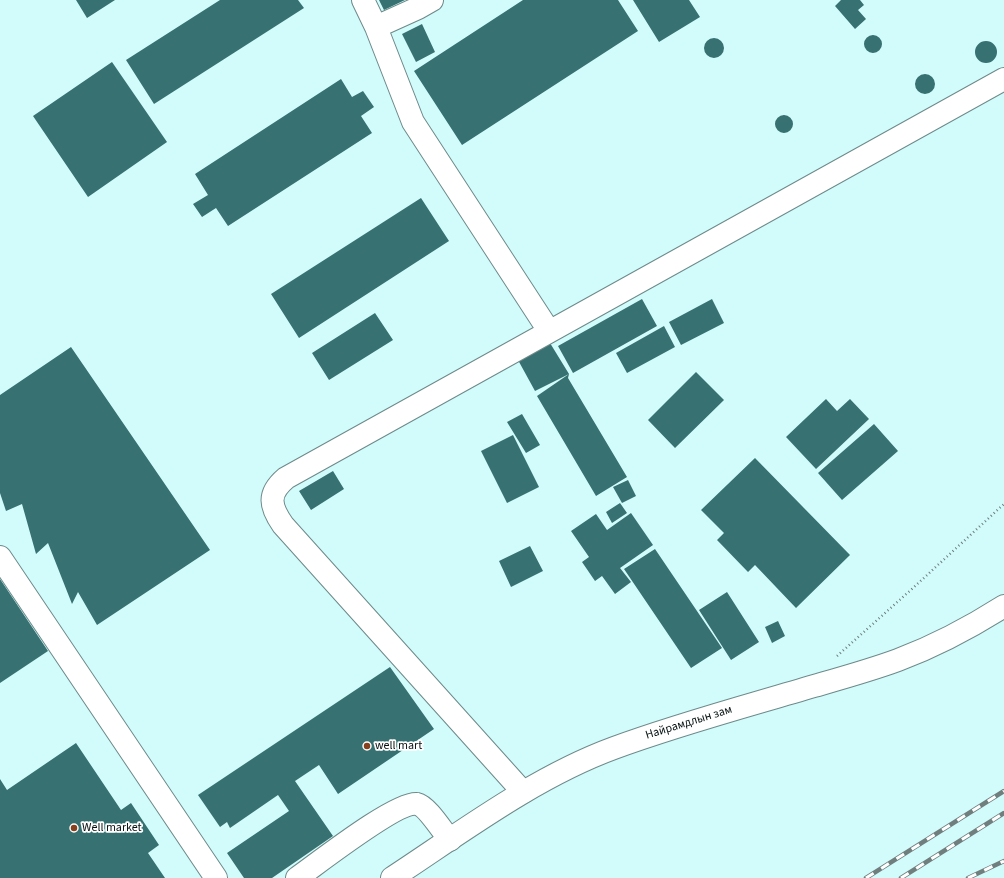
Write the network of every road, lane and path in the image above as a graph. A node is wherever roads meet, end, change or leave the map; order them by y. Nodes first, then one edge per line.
1 (363, 0) edge
2 (432, 0) edge
3 (376, 27) junction
4 (1004, 78) edge
5 (549, 331) junction
6 (1004, 504) edge
7 (0, 557) edge
8 (1004, 606) edge
9 (833, 660) dead end
10 (523, 792) junction
11 (450, 840) junction
12 (216, 878) edge
13 (297, 878) edge
14 (392, 878) edge

1 - 3 street
2 - 3 street
3 - 5 street
4 - 5 street
5 - 10 street
6 - 9 path
7 - 12 street
8 - 10 street, Найрамдлын зам
10 - 11 street, Найрамдлын зам
11 - 13 street
11 - 14 street, Найрамдлын зам

